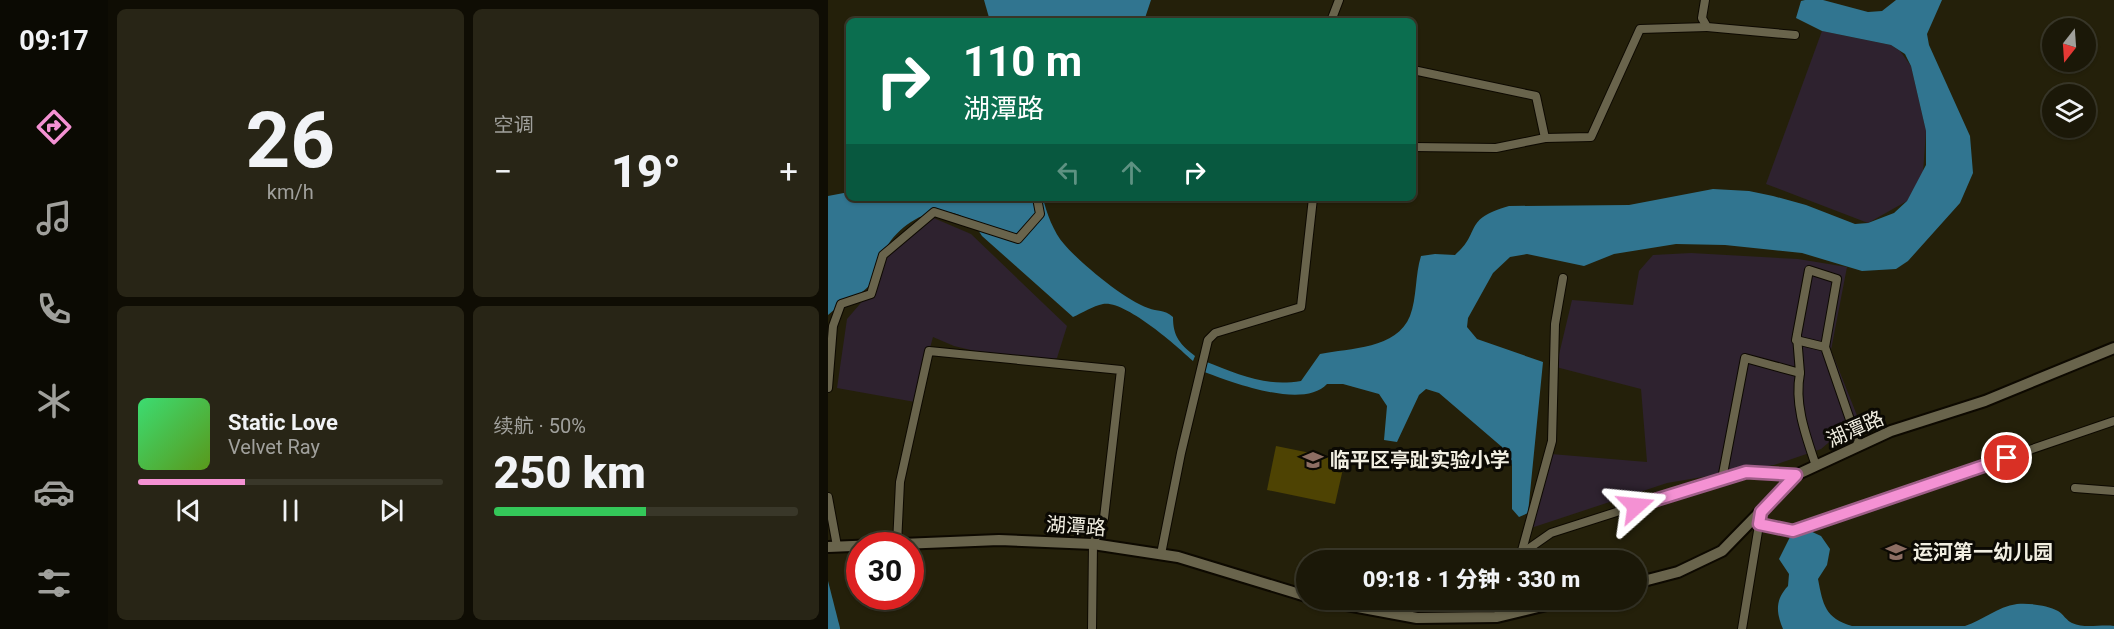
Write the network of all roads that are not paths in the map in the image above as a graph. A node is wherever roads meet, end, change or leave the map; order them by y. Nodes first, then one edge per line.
1 (1339, 0) edge
2 (1705, 0) edge
3 (1332, 18) edge
4 (1707, 27) junction
5 (1795, 35) dead end
6 (1416, 71) edge
7 (1545, 138) junction
8 (1416, 147) edge
9 (1038, 201) edge
10 (1312, 201) edge
11 (1563, 278) dead end
12 (1797, 337) junction
13 (1825, 347) junction
14 (2114, 348) edge
15 (1800, 373) junction
16 (828, 388) edge
17 (2114, 421) edge
18 (1859, 446) junction
19 (1816, 466) junction
20 (1796, 475) junction
21 (1722, 479) junction
22 (2075, 488) dead end
23 (2114, 491) edge
24 (828, 497) edge
25 (1761, 512) junction
26 (1759, 524) junction
27 (898, 532) edge
28 (924, 543) edge
29 (1093, 544) junction
30 (832, 546) edge
31 (1522, 550) edge
32 (1530, 550) edge
33 (1161, 554) junction
34 (1647, 580) edge
35 (1296, 593) edge
36 (1374, 610) edge
37 (1500, 610) edge
38 (1526, 610) edge
39 (1497, 617) junction
40 (1092, 629) edge
41 (1742, 629) edge

1 - 3 street
2 - 4 street
4 - 5 street
4 - 7 street
6 - 7 street
7 - 8 street
9 - 16 street
10 - 33 street
11 - 31 street
12 - 13 street
12 - 13 street
12 - 15 street
13 - 18 street
14 - 18 street, 湖潭路
15 - 19 street
15 - 21 street
17 - 26 street
18 - 19 street, 湖潭路
19 - 20 street, 湖潭路
20 - 21 street
20 - 25 street, 湖潭路
21 - 32 street
22 - 23 street
24 - 30 street
25 - 26 street
25 - 34 street, 湖潭路
26 - 41 street
27 - 29 street
28 - 29 street, 湖潭路
29 - 33 street, 湖潭路
29 - 40 street
33 - 35 street, 湖潭路
36 - 39 street
37 - 39 street
38 - 39 street

